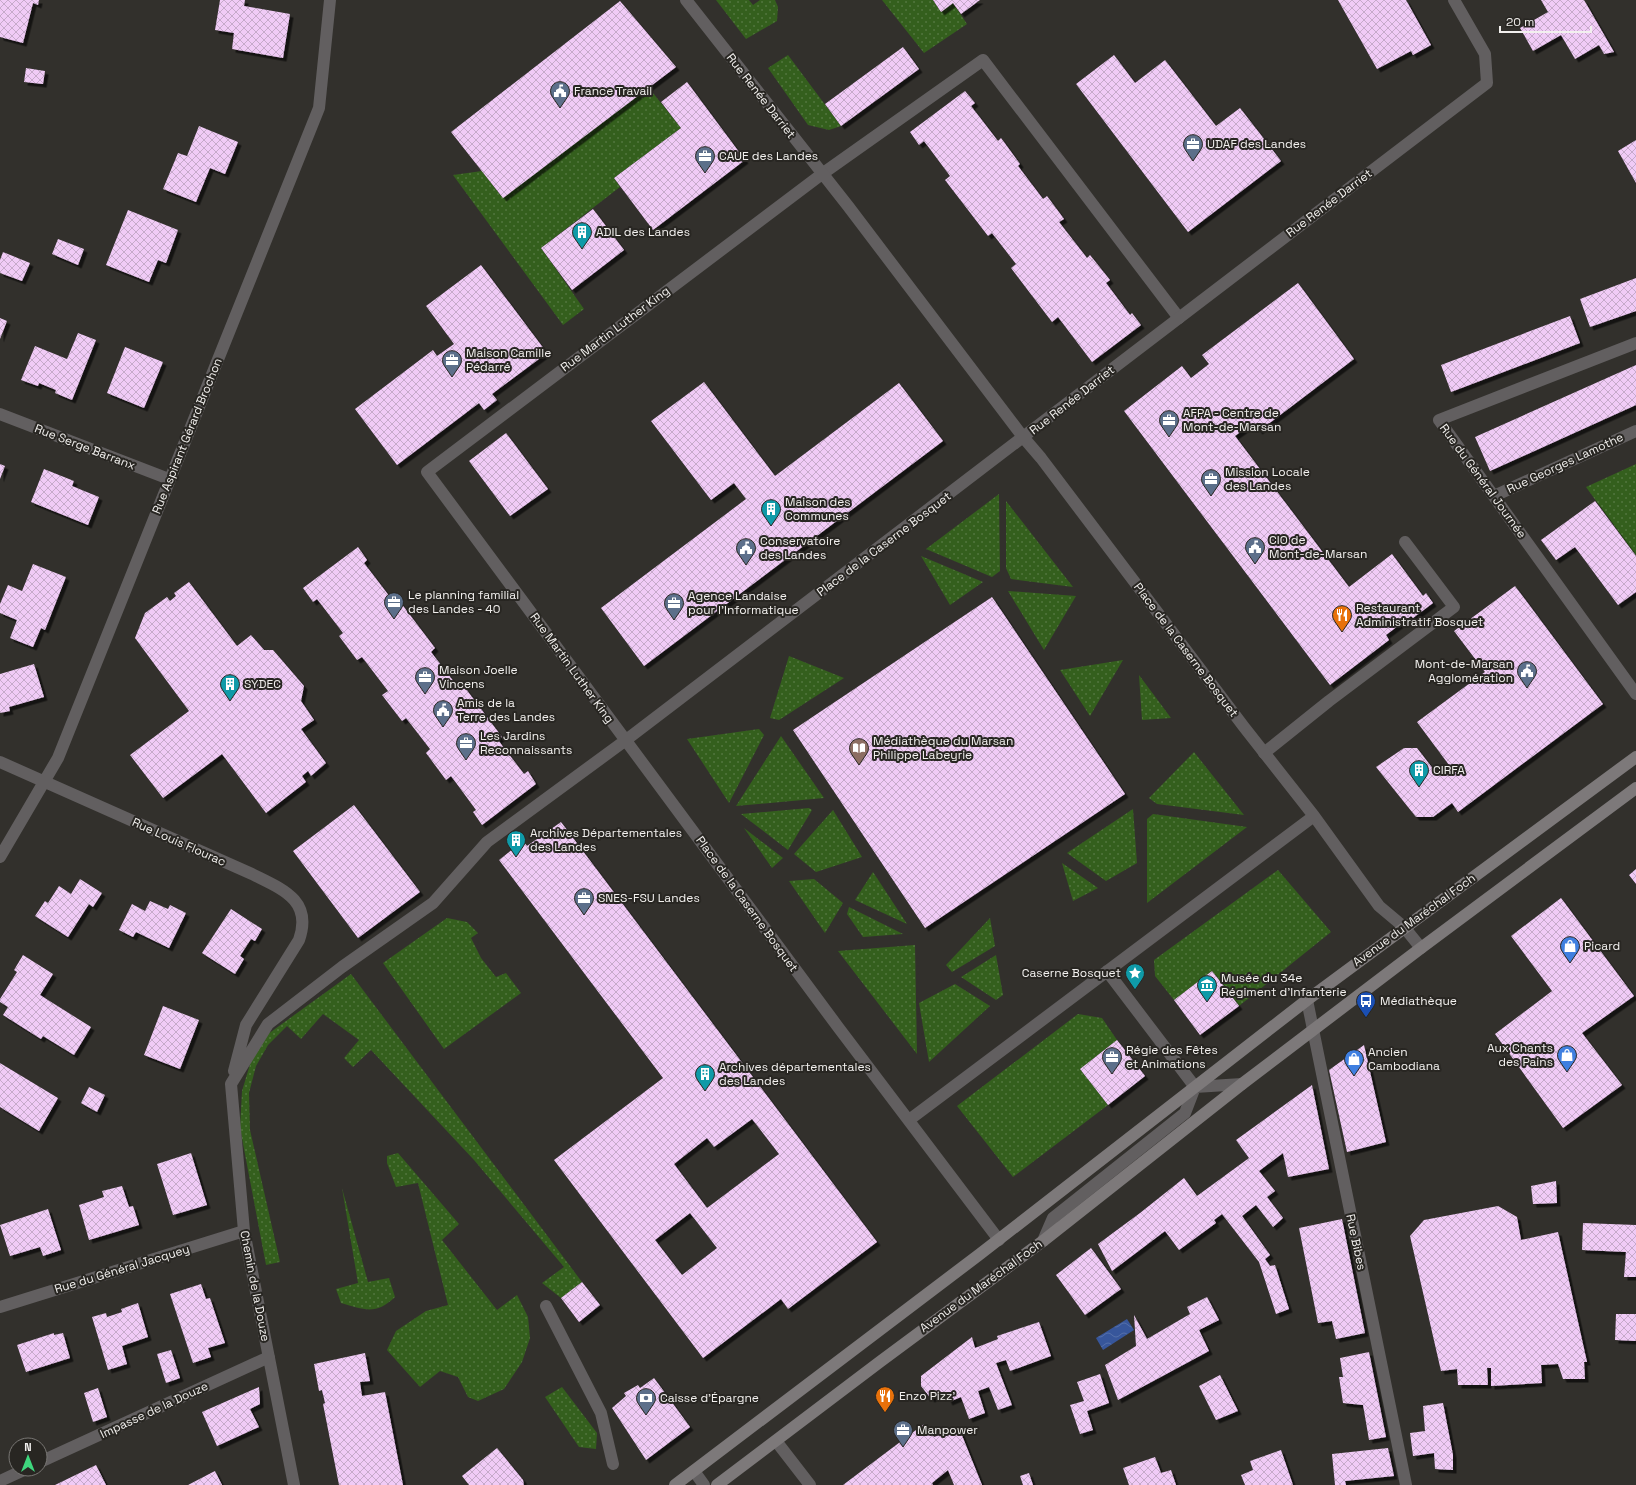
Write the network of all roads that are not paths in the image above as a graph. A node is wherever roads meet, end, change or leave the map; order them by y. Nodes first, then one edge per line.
1 (330, 0) edge
2 (686, 0) edge
3 (1454, 0) edge
4 (822, 174) junction
5 (1179, 318) junction
6 (1636, 343) edge
7 (0, 414) edge
8 (1636, 431) edge
9 (1023, 437) junction
10 (169, 480) junction
11 (1494, 496) junction
12 (1405, 542) dead end
13 (1636, 694) edge
14 (626, 740) junction
15 (1264, 753) junction
16 (1636, 757) edge
17 (0, 762) edge
18 (45, 782) junction
19 (1636, 788) edge
20 (1314, 816) junction
21 (0, 858) edge
22 (303, 915) joint
23 (1404, 928) junction
24 (1421, 948) junction
25 (1107, 971) junction
26 (1307, 1000) junction
27 (1313, 1030) junction
28 (230, 1084) junction
29 (1242, 1084) junction
30 (1195, 1087) junction
31 (909, 1120) junction
32 (244, 1230) junction
33 (999, 1240) junction
34 (1043, 1241) junction
35 (546, 1306) dead end
36 (0, 1307) edge
37 (269, 1357) junction
38 (776, 1441) junction
39 (48, 1458) edge
40 (613, 1464) dead end
41 (694, 1471) junction
42 (294, 1485) edge
43 (675, 1485) edge
44 (704, 1485) edge
45 (717, 1485) edge
46 (810, 1485) edge
47 (1406, 1485) edge

1 - 10 street, Rue Aspirant Gérard Brochon
2 - 4 street, Rue Renée Darriet
3 - 5 street, Rue Renée Darriet
4 - 5 street
4 - 9 street, Rue Renée Darriet
4 - 14 street, Rue Martin Luther King
5 - 9 street, Rue Renée Darriet
6 - 11 street, Rue du Général Journée
7 - 10 street, Rue Serge Barranx
8 - 11 street, Rue Georges Lamothe
9 - 14 street, Place de la Caserne Bosquet
9 - 15 street, Place de la Caserne Bosquet
10 - 18 street, Rue Aspirant Gérard Brochon
11 - 13 street, Rue du Général Journée
12 - 15 street
14 - 28 street
14 - 31 street, Place de la Caserne Bosquet
15 - 20 street, Place de la Caserne Bosquet
16 - 23 main road, Avenue du Maréchal Foch
17 - 18 street, Rue Louis Flourac
18 - 21 street, Rue Aspirant Gérard Brochon
18 - 22 street, Rue Louis Flourac
19 - 24 main road, Avenue du Maréchal Foch
20 - 23 street, Place de la Caserne Bosquet
20 - 25 street
22 - 28 street, Chemin de la Douze
23 - 24 street, Place de la Caserne Bosquet
23 - 26 main road, Avenue du Maréchal Foch
24 - 27 main road, Avenue du Maréchal Foch
25 - 30 street
25 - 31 street
26 - 27 street, Rue Bibes
26 - 30 main road, Avenue du Maréchal Foch
27 - 29 main road, Avenue du Maréchal Foch
27 - 47 street, Rue Bibes
28 - 32 street, Chemin de la Douze
29 - 30 street
29 - 34 main road, Avenue du Maréchal Foch
30 - 33 main road, Avenue du Maréchal Foch
30 - 34 street
31 - 33 street, Place de la Caserne Bosquet
32 - 36 street, Rue du Général Jacquey
32 - 37 street, Chemin de la Douze
33 - 41 main road, Avenue du Maréchal Foch
34 - 38 main road, Avenue du Maréchal Foch
35 - 40 street
37 - 39 street, Impasse de la Douze
37 - 42 street, Chemin de la Douze
38 - 45 main road, Avenue du Maréchal Foch
38 - 46 street
41 - 43 main road, Avenue du Maréchal Foch
41 - 44 street

